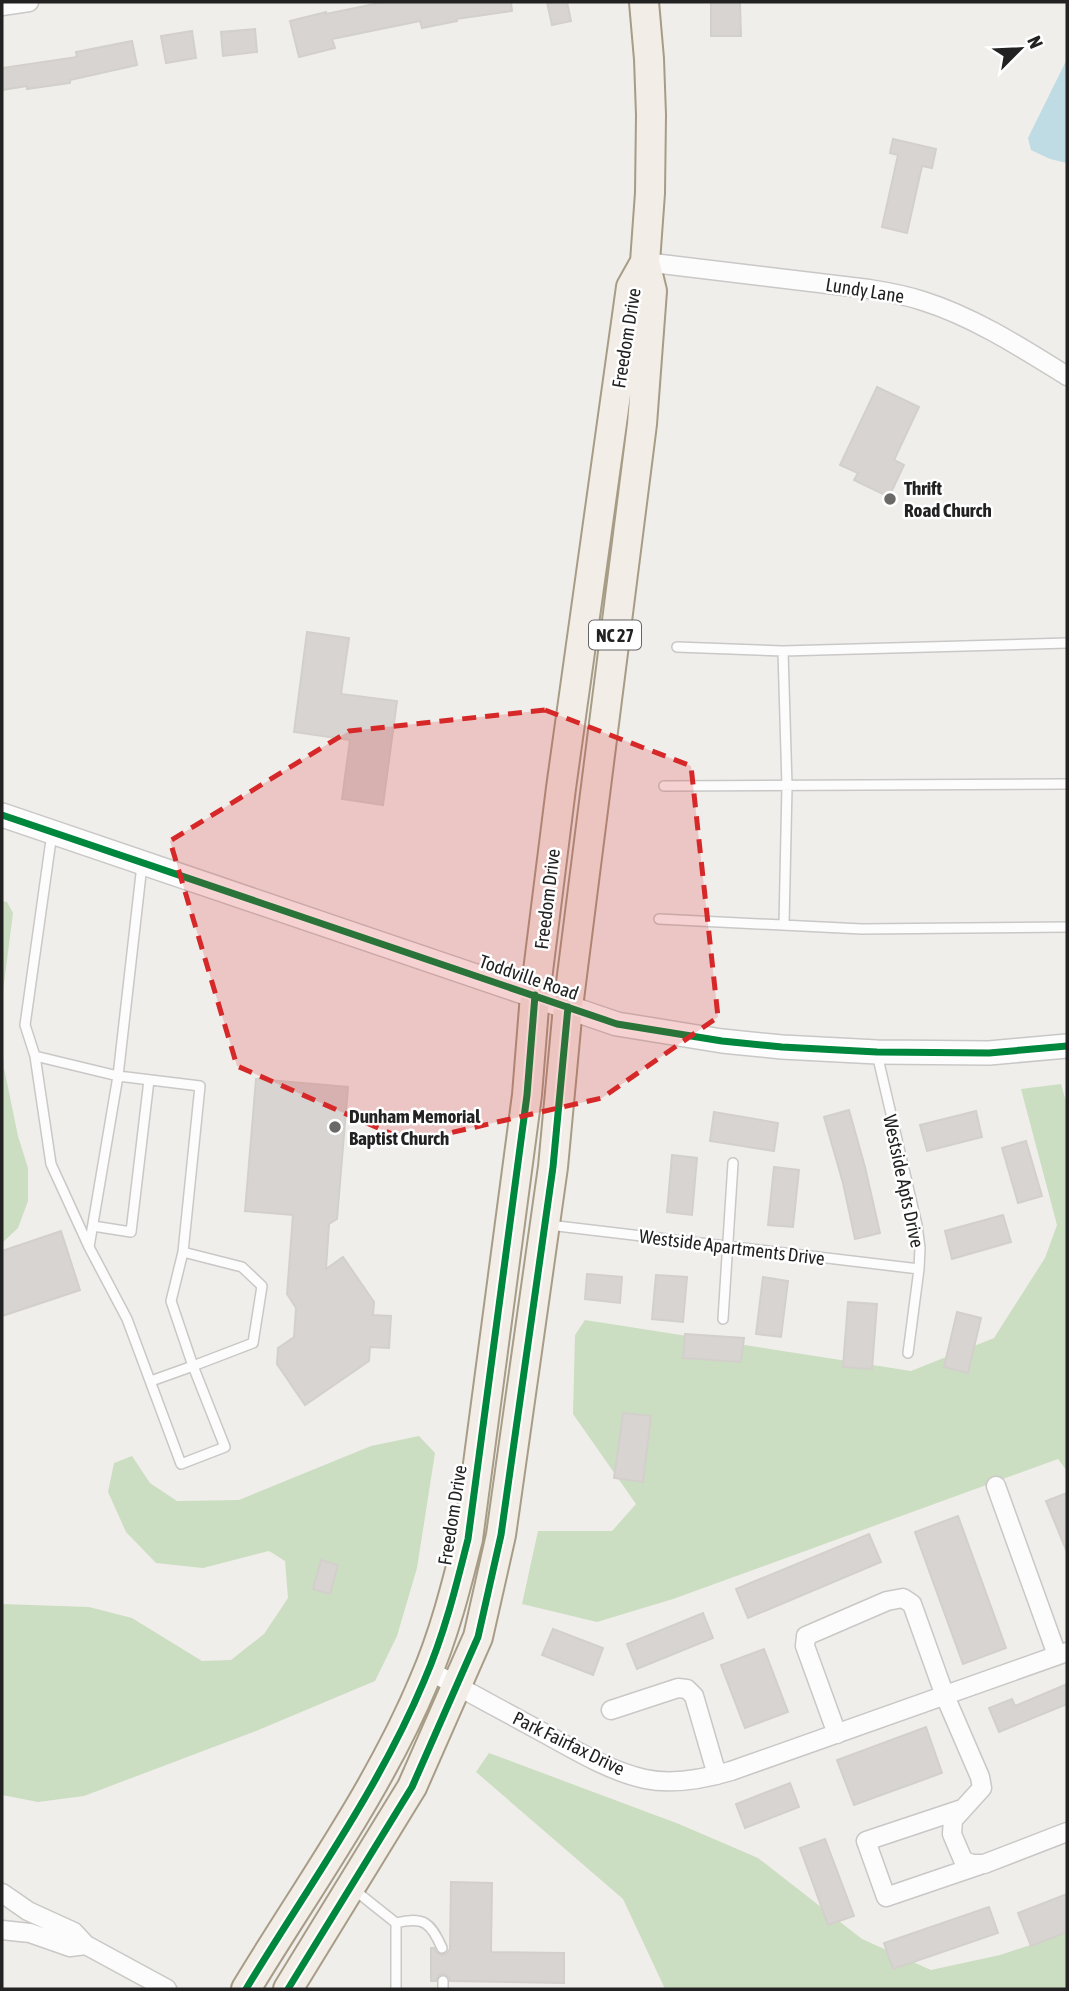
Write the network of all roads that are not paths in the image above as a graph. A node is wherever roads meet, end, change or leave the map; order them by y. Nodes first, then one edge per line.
1 (29, 2) edge
2 (644, 2) edge
3 (2, 6) edge
4 (645, 262) junction
5 (1067, 376) edge
6 (1067, 643) edge
7 (677, 647) dead end
8 (783, 651) junction
9 (1067, 784) edge
10 (664, 786) dead end
11 (788, 786) junction
12 (2, 815) edge
13 (52, 832) junction
14 (142, 862) junction
15 (659, 919) dead end
16 (784, 925) junction
17 (1067, 927) edge
18 (535, 995) junction
19 (568, 1007) junction
20 (1067, 1046) edge
21 (877, 1052) junction
22 (34, 1056) junction
23 (118, 1076) junction
24 (149, 1080) junction
25 (733, 1163) dead end
26 (545, 1224) junction
27 (93, 1226) junction
28 (728, 1246) junction
29 (89, 1247) junction
30 (183, 1252) junction
31 (919, 1269) junction
32 (723, 1319) dead end
33 (908, 1353) dead end
34 (192, 1366) junction
35 (150, 1381) junction
36 (996, 1486) dead end
37 (1062, 1653) edge
38 (428, 1670) junction
39 (457, 1686) junction
40 (945, 1696) junction
41 (611, 1710) dead end
42 (837, 1734) junction
43 (717, 1775) junction
44 (965, 1808) junction
45 (1067, 1832) edge
46 (984, 1864) junction
47 (351, 1887) junction
48 (2, 1893) edge
49 (396, 1923) junction
50 (2, 1930) edge
51 (86, 1945) junction
52 (442, 1948) dead end
53 (166, 1989) edge
54 (246, 1989) edge
55 (288, 1989) edge
56 (396, 1989) edge

1 - 3 street
2 - 4 main road, Freedom Drive / NC 27
4 - 5 street, Lundy Lane
4 - 18 main road, Freedom Drive / NC 27
4 - 19 main road, Freedom Drive / NC 27
6 - 8 lane
7 - 8 lane
8 - 11 lane
9 - 11 lane
10 - 11 lane
11 - 16 lane
12 - 13 street, Toddville Road
13 - 14 street, Toddville Road
13 - 22 lane
14 - 18 street, Toddville Road
14 - 23 lane
15 - 16 lane
16 - 17 lane
18 - 19 street, Toddville Road
18 - 38 main road, Freedom Drive / NC 27
19 - 21 street, Toddville Road
19 - 26 main road, Freedom Drive / NC 27
20 - 21 street, Toddville Road
21 - 31 lane, Westside Apts Drive
22 - 23 lane
22 - 29 lane
23 - 24 lane
23 - 27 lane
24 - 27 lane
24 - 30 lane
25 - 28 lane
26 - 28 lane, Westside Apartments Drive
26 - 39 main road, Freedom Drive / NC 27
27 - 29 lane
28 - 31 lane, Westside Apartments Drive
28 - 32 lane
29 - 35 lane
30 - 34 lane
30 - 34 lane
31 - 33 lane, Westside Apts Drive
34 - 35 lane
34 - 35 lane
36 - 37 street, Park Fairfax Drive
37 - 40 street, Park Fairfax Drive
38 - 39 street, Park Fairfax Drive
38 - 54 main road, Freedom Drive / NC 27
39 - 43 street, Park Fairfax Drive
39 - 47 main road, Freedom Drive / NC 27
40 - 42 street, Park Fairfax Drive
40 - 42 street
40 - 44 street
41 - 43 street
42 - 43 street, Park Fairfax Drive
44 - 46 street
44 - 46 street
45 - 46 street
47 - 49 lane
47 - 55 main road, Freedom Drive / NC 27
48 - 51 street
49 - 52 lane
49 - 56 lane
50 - 51 street
51 - 53 street

